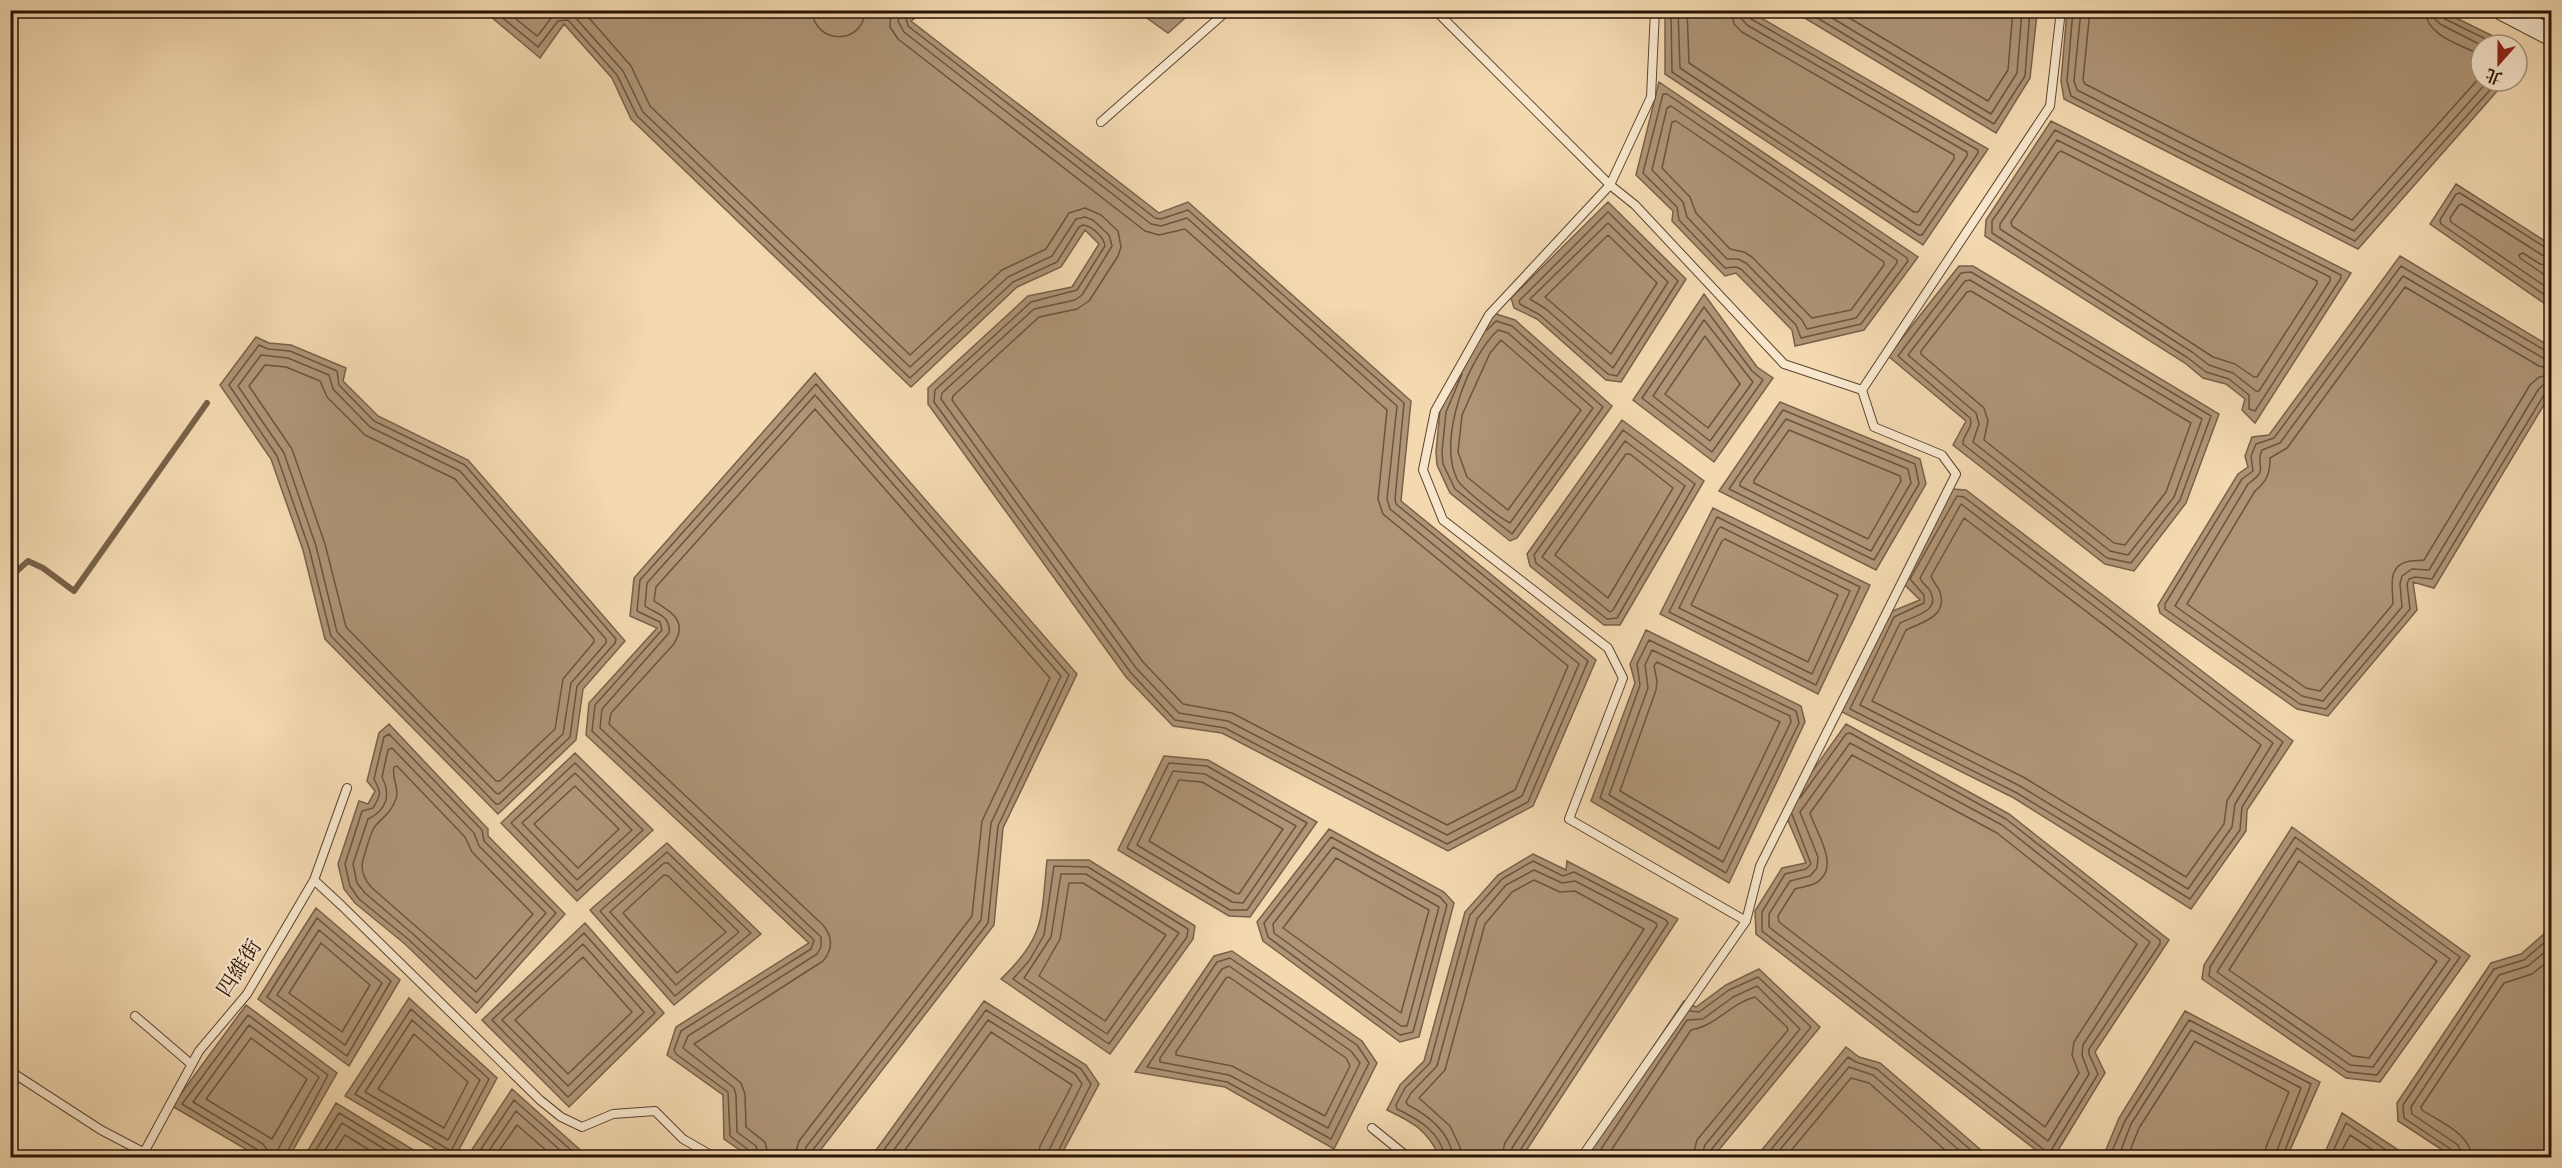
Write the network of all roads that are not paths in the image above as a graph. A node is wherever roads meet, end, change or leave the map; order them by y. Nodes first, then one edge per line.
1 (1228, 10) edge
2 (1435, 10) edge
3 (1655, 10) edge
4 (2061, 10) edge
5 (2502, 10) edge
6 (2552, 36) edge
7 (1101, 123) dead end
8 (1610, 185) junction
9 (1862, 390) junction
10 (347, 788) dead end
11 (314, 880) junction
12 (1746, 921) junction
13 (135, 1016) dead end
14 (191, 1064) junction
15 (10, 1071) edge
16 (1372, 1128) dead end
17 (142, 1155) edge
18 (716, 1158) edge
19 (1409, 1158) edge
20 (1581, 1158) edge

1 - 7 lane
2 - 8 lane
3 - 8 lane
4 - 9 lane
5 - 6 street
8 - 9 lane
8 - 12 lane
9 - 12 lane
10 - 11 lane, 四維街
11 - 14 lane, 四維街
11 - 18 lane
12 - 20 lane
13 - 14 lane
14 - 17 lane, 四維街
15 - 17 lane
16 - 19 lane

